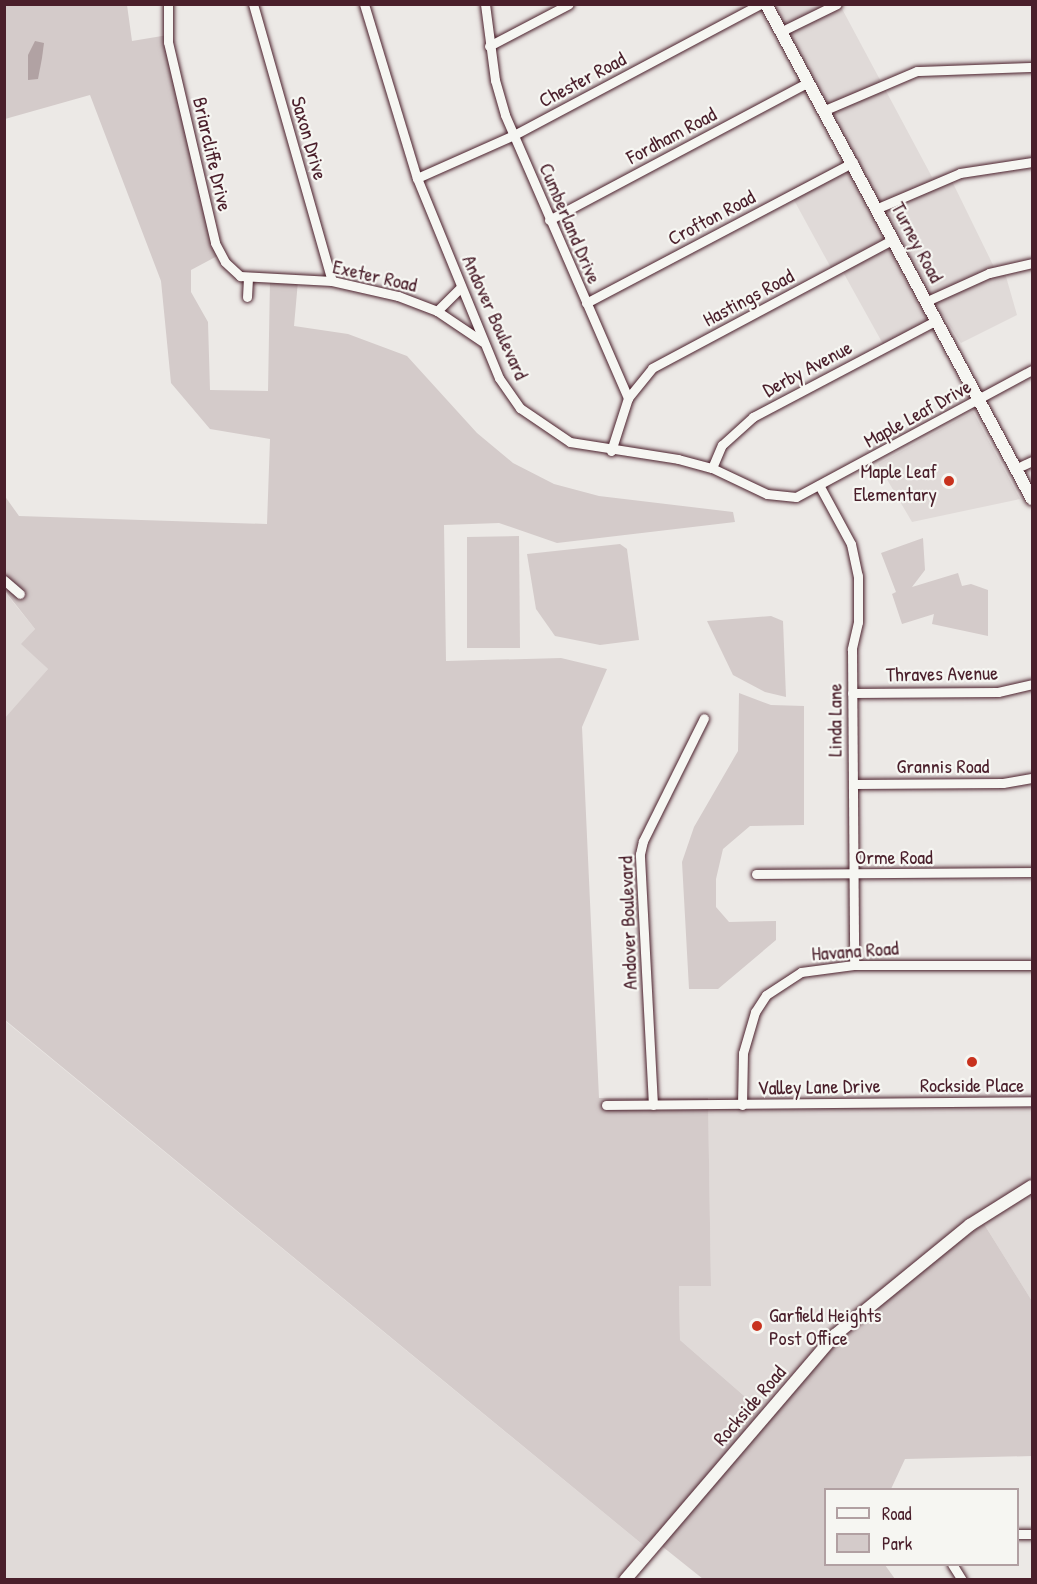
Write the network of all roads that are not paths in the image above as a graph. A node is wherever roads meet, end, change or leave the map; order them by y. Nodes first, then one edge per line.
1 (168, 4) edge
2 (252, 4) edge
3 (364, 4) edge
4 (485, 4) edge
5 (569, 4) edge
6 (760, 4) edge
7 (766, 4) edge
8 (837, 4) edge
9 (783, 31) junction
10 (489, 46) junction
11 (1032, 67) edge
12 (809, 82) junction
13 (825, 110) junction
14 (514, 135) junction
15 (853, 162) junction
16 (1032, 162) edge
17 (417, 177) junction
18 (878, 208) junction
19 (549, 220) junction
20 (894, 239) junction
21 (1032, 263) edge
22 (248, 277) junction
23 (332, 281) junction
24 (461, 287) junction
25 (248, 297) dead end
26 (927, 301) junction
27 (586, 303) junction
28 (436, 311) junction
29 (937, 320) junction
30 (484, 343) junction
31 (1032, 370) edge
32 (628, 398) junction
33 (979, 399) junction
34 (611, 451) junction
35 (1032, 461) edge
36 (712, 468) junction
37 (1017, 468) junction
38 (819, 486) junction
39 (784, 498) joint
40 (1032, 499) edge
41 (4, 580) edge
42 (20, 594) dead end
43 (1032, 684) edge
44 (852, 693) junction
45 (705, 718) dead end
46 (1032, 778) edge
47 (853, 784) junction
48 (1032, 872) edge
49 (756, 873) dead end
50 (854, 874) junction
51 (854, 965) junction
52 (1032, 965) edge
53 (1032, 1101) edge
54 (606, 1105) dead end
55 (653, 1105) junction
56 (742, 1105) junction
57 (1032, 1186) edge
58 (953, 1566) edge
59 (625, 1580) edge
60 (962, 1580) edge

1 - 22 street, Briarcliffe Drive
2 - 23 street, Saxon Drive
3 - 17 street, Andover Boulevard
4 - 10 street, Cumberland Drive
5 - 10 street
6 - 14 street, Chester Road
7 - 9 main road, Turney Road
8 - 9 street
9 - 12 main road, Turney Road
10 - 14 street, Cumberland Drive
11 - 13 street
12 - 13 main road, Turney Road
12 - 19 street, Fordham Road
13 - 15 main road, Turney Road
14 - 17 street, Chester Road
14 - 19 street, Cumberland Drive
15 - 18 main road, Turney Road
15 - 27 street, Crofton Road
16 - 18 street
17 - 24 street, Andover Boulevard
18 - 20 main road, Turney Road
19 - 27 street, Cumberland Drive
20 - 26 main road, Turney Road
20 - 32 street, Hastings Road
21 - 26 street
22 - 23 street, Exeter Road
22 - 25 street
23 - 28 street, Exeter Road
24 - 28 street
24 - 30 street, Andover Boulevard
26 - 29 main road, Turney Road
27 - 32 street, Cumberland Drive
28 - 30 street, Exeter Road
29 - 33 main road, Turney Road
29 - 36 street, Derby Avenue
30 - 34 street, Andover Boulevard
31 - 33 street, Maple Leaf Drive
32 - 34 street
33 - 37 main road, Turney Road
33 - 38 street, Maple Leaf Drive
34 - 36 street, Andover Boulevard
35 - 37 street
36 - 39 street, Andover Boulevard
37 - 40 main road, Turney Road
38 - 39 street, Maple Leaf Drive
38 - 44 street, Linda Lane
41 - 42 street
43 - 44 street, Thraves Avenue
44 - 47 street, Linda Lane
45 - 55 street, Andover Boulevard
46 - 47 street, Grannis Road
47 - 50 street, Linda Lane
48 - 50 street, Orme Road
49 - 50 street, Orme Road
50 - 51 street, Linda Lane
51 - 52 street, Havana Road
51 - 56 street, Havana Road
53 - 56 street, Valley Lane Drive
54 - 55 street, Valley Lane Drive
55 - 56 street, Valley Lane Drive
57 - 59 main road, Rockside Road
58 - 60 street

